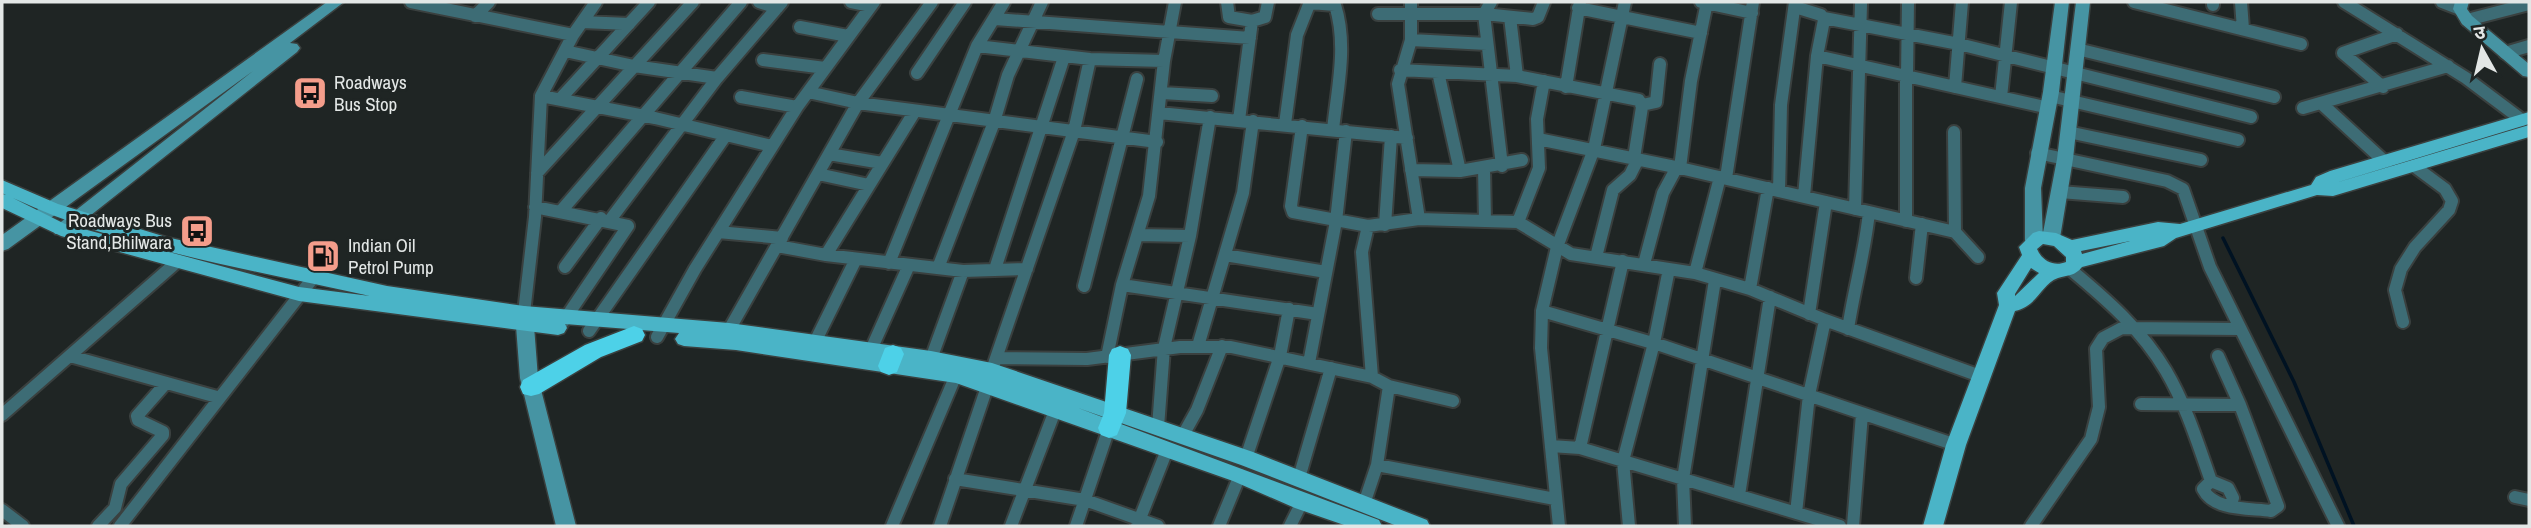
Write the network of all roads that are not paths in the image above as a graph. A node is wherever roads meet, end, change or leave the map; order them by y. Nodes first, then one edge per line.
1 (337, 2) edge
2 (353, 2) edge
3 (411, 2) edge
4 (489, 2) edge
5 (596, 2) edge
6 (649, 2) edge
7 (693, 2) edge
8 (741, 2) edge
9 (760, 2) edge
10 (850, 2) edge
11 (932, 2) edge
12 (965, 2) edge
13 (1004, 2) edge
14 (1042, 2) edge
15 (1175, 2) edge
16 (1227, 2) edge
17 (1268, 2) edge
18 (1310, 2) edge
19 (1491, 2) edge
20 (1544, 2) edge
21 (1625, 2) edge
22 (1705, 2) edge
23 (1908, 2) edge
24 (1962, 2) edge
25 (2011, 2) edge
26 (2062, 2) edge
27 (2083, 2) edge
28 (2134, 2) edge
29 (2241, 2) edge
30 (2442, 2) edge
31 (872, 4) edge
32 (1795, 4) edge
33 (1861, 4) dead end
34 (2529, 4) edge
35 (780, 5) edge
36 (1579, 5) edge
37 (2164, 5) edge
38 (2349, 5) edge
39 (1453, 7) edge
40 (1753, 7) edge
41 (1412, 8) edge
42 (2463, 10) edge
43 (1378, 14) dead end
44 (1484, 14) junction
45 (1622, 15) junction
46 (475, 16) junction
47 (1510, 17) junction
48 (1824, 18) junction
49 (995, 19) junction
50 (1252, 21) junction
51 (582, 22) junction
52 (1032, 22) junction
53 (629, 24) junction
54 (1860, 26) junction
55 (800, 27) dead end
56 (2243, 29) junction
57 (1169, 32) junction
58 (1701, 33) junction
59 (1908, 34) junction
60 (2397, 34) junction
61 (573, 35) junction
62 (848, 36) junction
63 (1250, 38) junction
64 (1411, 40) junction
65 (1487, 44) junction
66 (1959, 44) junction
67 (2301, 44) dead end
68 (977, 46) junction
69 (2529, 46) edge
70 (2077, 49) junction
71 (565, 51) junction
72 (1017, 53) junction
73 (2505, 53) junction
74 (2006, 55) junction
75 (1816, 56) junction
76 (1065, 57) junction
77 (598, 58) junction
78 (1090, 59) junction
79 (763, 60) dead end
80 (1164, 61) junction
81 (1660, 64) dead end
82 (634, 66) junction
83 (1860, 66) junction
84 (2448, 66) junction
85 (2054, 67) junction
86 (825, 68) junction
87 (1401, 70) junction
88 (678, 72) junction
89 (1438, 72) junction
90 (2075, 72) junction
91 (2529, 72) edge
92 (917, 73) dead end
93 (1492, 75) junction
94 (1517, 76) junction
95 (1906, 76) junction
96 (717, 78) junction
97 (1137, 79) dead end
98 (1544, 81) junction
99 (1566, 86) junction
100 (1955, 86) junction
101 (2383, 87) junction
102 (808, 92) junction
103 (1162, 93) junction
104 (541, 96) junction
105 (1212, 96) dead end
106 (1607, 96) junction
107 (741, 97) dead end
108 (2001, 97) junction
109 (2274, 97) dead end
110 (560, 99) junction
111 (2072, 101) junction
112 (2050, 102) junction
113 (858, 103) junction
114 (2322, 104) junction
115 (1642, 105) junction
116 (598, 107) junction
117 (797, 107) junction
118 (2302, 108) dead end
119 (915, 111) junction
120 (1159, 113) junction
121 (642, 116) junction
122 (950, 116) junction
123 (1210, 117) junction
124 (2251, 117) dead end
125 (1239, 120) junction
126 (1253, 121) junction
127 (994, 122) junction
128 (2527, 123) edge
129 (1284, 124) junction
130 (684, 125) junction
131 (1302, 126) junction
132 (1044, 127) junction
133 (1333, 130) junction
134 (1074, 131) junction
135 (1346, 131) junction
136 (1954, 132) dead end
137 (2068, 132) junction
138 (726, 135) junction
139 (1391, 136) junction
140 (1406, 138) junction
141 (1123, 139) junction
142 (1538, 139) junction
143 (2238, 140) dead end
144 (1157, 142) junction
145 (772, 146) junction
146 (1594, 149) junction
147 (2037, 153) junction
148 (829, 154) junction
149 (1636, 158) junction
150 (2065, 159) junction
151 (1522, 160) dead end
152 (2201, 160) dead end
153 (2384, 161) junction
154 (882, 163) junction
155 (1502, 166) junction
156 (2414, 166) junction
157 (1679, 167) junction
158 (1484, 169) junction
159 (1411, 170) junction
160 (1460, 171) junction
161 (537, 173) junction
162 (818, 174) junction
163 (1723, 178) junction
164 (869, 185) junction
165 (2, 186) edge
166 (1773, 189) junction
167 (2317, 189) junction
168 (2060, 192) junction
169 (1804, 197) junction
170 (2123, 197) dead end
171 (2, 200) edge
172 (1826, 202) junction
173 (535, 206) junction
174 (1855, 209) junction
175 (561, 211) junction
176 (1869, 212) junction
177 (44, 214) junction
178 (606, 219) junction
179 (1419, 219) junction
180 (1336, 221) junction
181 (1485, 221) junction
182 (1906, 221) junction
183 (1518, 222) junction
184 (69, 223) junction
185 (1922, 224) junction
186 (1368, 226) junction
187 (1384, 226) junction
188 (2199, 226) junction
189 (718, 232) junction
190 (1955, 232) junction
191 (1138, 234) junction
192 (1191, 236) junction
193 (779, 242) junction
194 (2, 244) edge
195 (2038, 245) junction
196 (1557, 247) junction
197 (825, 255) junction
198 (1225, 255) junction
199 (1596, 257) junction
200 (1978, 257) dead end
201 (856, 259) junction
202 (178, 261) junction
203 (1623, 261) junction
204 (2067, 262) junction
205 (889, 263) junction
206 (1644, 264) junction
207 (909, 265) junction
208 (565, 267) dead end
209 (938, 268) junction
210 (995, 269) junction
211 (1027, 269) junction
212 (1669, 269) junction
213 (963, 271) junction
214 (1326, 272) junction
215 (1695, 273) junction
216 (313, 278) junction
217 (1916, 278) dead end
218 (1715, 280) junction
219 (1122, 285) junction
220 (1084, 286) dead end
221 (1751, 289) junction
222 (1179, 292) junction
223 (299, 294) junction
224 (1211, 297) junction
225 (1770, 298) junction
226 (2008, 305) junction
227 (1289, 309) junction
228 (1542, 311) junction
229 (1318, 314) junction
230 (1809, 314) junction
231 (524, 319) junction
232 (1825, 320) junction
233 (2403, 322) dead end
234 (563, 323) junction
235 (592, 326) junction
236 (2131, 327) junction
237 (1848, 329) junction
238 (2240, 329) junction
239 (729, 330) junction
240 (1605, 330) junction
241 (659, 331) junction
242 (634, 335) junction
243 (815, 342) junction
244 (1654, 343) junction
245 (1198, 346) junction
246 (1222, 346) junction
247 (1164, 348) junction
248 (870, 352) junction
249 (70, 356) junction
250 (1114, 356) junction
251 (1280, 356) junction
252 (2218, 356) dead end
253 (931, 359) junction
254 (1701, 359) junction
255 (891, 360) junction
256 (1309, 363) junction
257 (1331, 368) junction
258 (992, 371) junction
259 (956, 375) junction
260 (1980, 376) junction
261 (1372, 377) junction
262 (1756, 377) junction
263 (166, 383) junction
264 (1389, 386) junction
265 (531, 387) junction
266 (1809, 395) junction
267 (217, 397) junction
268 (1453, 401) dead end
269 (2141, 404) dead end
270 (2240, 405) junction
271 (2183, 406) junction
272 (1056, 408) junction
273 (1862, 414) junction
274 (2, 415) edge
275 (1112, 420) junction
276 (1158, 427) junction
277 (1182, 437) junction
278 (1956, 445) junction
279 (1551, 446) junction
280 (1580, 448) junction
281 (1167, 450) junction
282 (1623, 461) junction
283 (1377, 465) junction
284 (1243, 467) junction
285 (1299, 478) junction
286 (955, 479) junction
287 (1683, 479) junction
288 (1023, 490) junction
289 (1739, 495) junction
290 (1555, 499) junction
291 (1084, 500) junction
292 (1302, 502) junction
293 (1364, 504) junction
294 (2, 510) edge
295 (1797, 513) junction
296 (1382, 519) edge
297 (1138, 523) edge
298 (23, 526) edge
299 (98, 526) edge
300 (120, 526) edge
301 (566, 526) edge
302 (892, 526) edge
303 (940, 526) edge
304 (1012, 526) edge
305 (1076, 526) edge
306 (1158, 526) edge
307 (1219, 526) edge
308 (1290, 526) edge
309 (1372, 526) edge
310 (1420, 526) edge
311 (1559, 526) edge
312 (1629, 526) edge
313 (1685, 526) edge
314 (1840, 526) edge
315 (1853, 526) edge
316 (1933, 526) edge
317 (2031, 526) edge
318 (2338, 526) edge

1 - 177 street
2 - 184 street
3 - 46 street
4 - 46 street
5 - 51 street
6 - 53 street
7 - 82 street
8 - 88 street
9 - 35 street
10 - 31 street
11 - 113 street
12 - 92 street
13 - 49 street
14 - 52 street
15 - 57 street
16 - 50 street
17 - 50 street
18 - 129 street
18 - 133 street
19 - 44 street
20 - 47 street
21 - 45 street
22 - 40 street
22 - 58 street
23 - 59 street
24 - 66 street
25 - 74 street
26 - 85 street
27 - 70 street
28 - 37 street
29 - 56 street
30 - 42 street
31 - 62 street
32 - 48 street
32 - 166 street
33 - 54 street
34 - 42 street
35 - 96 street
36 - 45 street
36 - 99 street
37 - 56 street
38 - 60 street
39 - 41 street
39 - 44 street
40 - 163 street
41 - 43 street
41 - 64 street
42 - 73 street
44 - 47 street
44 - 65 street
45 - 58 street
45 - 106 street
46 - 61 street
47 - 94 street
48 - 54 street
48 - 75 street
49 - 52 street
49 - 68 street
50 - 63 street
51 - 53 street
51 - 61 street
52 - 57 street
52 - 72 street
53 - 77 street
54 - 59 street
54 - 83 street
55 - 62 street
56 - 67 street
57 - 63 street
57 - 80 street
58 - 157 street
59 - 66 street
59 - 95 street
60 - 84 street
60 - 101 street
61 - 71 street
62 - 86 street
63 - 125 street
64 - 65 street
64 - 87 street
65 - 93 street
66 - 74 street
66 - 100 street
68 - 72 street
68 - 122 street
69 - 73 street
70 - 90 street
70 - 109 street
71 - 77 street
71 - 104 street
72 - 76 street
72 - 127 street
73 - 91 street
74 - 85 street
74 - 108 street
75 - 83 street
75 - 169 street
76 - 78 street
76 - 132 street
77 - 82 street
77 - 110 street
78 - 80 street
78 - 134 street
79 - 86 street
80 - 103 street
81 - 115 street
82 - 88 street
82 - 116 street
83 - 95 street
83 - 174 street
84 - 101 street
84 - 128 street
85 - 90 street
85 - 112 street
86 - 102 street
87 - 89 street
87 - 140 street
88 - 96 street
88 - 121 street
89 - 93 street
89 - 160 street
90 - 111 street
90 - 124 street
93 - 94 street
93 - 155 street
94 - 98 street
95 - 100 street
95 - 182 street
96 - 130 street
97 - 141 street
98 - 99 street
98 - 142 street
99 - 106 street
100 - 108 street
101 - 114 street
102 - 113 street
102 - 117 street
103 - 105 street
103 - 120 street
104 - 110 street
104 - 161 street
106 - 115 street
106 - 146 street
107 - 117 street
108 - 112 street
110 - 116 street
111 - 112 street
111 - 137 street
111 - 143 street
112 - 147 street
113 - 119 street
113 - 148 street
114 - 118 street
114 - 153 street
115 - 149 street
116 - 121 street
116 - 161 street
117 - 145 street
119 - 122 street
119 - 154 street
120 - 123 street
120 - 144 street
121 - 130 street
121 - 175 street
122 - 127 street
122 - 205 street
123 - 125 street
123 - 192 street
125 - 126 street
126 - 129 street
126 - 198 street
127 - 132 street
127 - 209 street
128 - 153 main road
128 - 156 main road
129 - 131 street
130 - 138 street
130 - 178 street
131 - 133 street
131 - 180 street
132 - 134 street
132 - 210 street
133 - 135 street
134 - 141 street
134 - 211 street
135 - 139 street
135 - 180 street
136 - 190 street
137 - 150 street
137 - 152 street
138 - 145 street
138 - 235 street
139 - 140 street
139 - 187 street
140 - 159 street
141 - 144 street
141 - 220 street
142 - 146 street
142 - 183 street
144 - 191 street
145 - 189 street
146 - 149 street
146 - 196 street
147 - 150 street
147 - 195 street
148 - 154 street
148 - 162 street
149 - 157 street
149 - 199 street
150 - 168 street
150 - 188 street
151 - 155 street
153 - 167 main road
154 - 164 street
155 - 158 street
156 - 167 main road
156 - 233 street
157 - 163 street
157 - 206 street
158 - 160 street
158 - 181 street
159 - 160 street
159 - 179 street
161 - 173 street
162 - 164 street
162 - 193 street
163 - 166 street
163 - 215 street
164 - 197 street
165 - 177 main road
166 - 169 street
166 - 221 street
167 - 188 main road
168 - 170 street
168 - 195 street
169 - 172 street
171 - 177 main road
172 - 174 street
172 - 230 street
173 - 175 street
173 - 231 street
174 - 176 street
175 - 178 street
176 - 182 street
176 - 237 street
177 - 184 main road
177 - 194 street
178 - 208 street
178 - 234 street
179 - 181 street
179 - 187 street
180 - 186 street
180 - 214 street
181 - 183 street
182 - 185 street
183 - 196 street
184 - 202 main road
184 - 216 main road
185 - 190 street
185 - 217 street
186 - 187 street
186 - 261 street
188 - 204 main road
188 - 238 street
189 - 193 street
189 - 241 street
190 - 200 street
191 - 192 street
191 - 219 street
192 - 222 street
193 - 197 street
193 - 239 street
195 - 204 main road
195 - 204 main road
195 - 226 main road
196 - 199 street
196 - 228 street
197 - 201 street
198 - 214 street
198 - 224 street
199 - 203 street
201 - 205 street
201 - 243 street
202 - 223 main road
202 - 249 street
203 - 206 street
203 - 240 street
204 - 226 main road
204 - 236 street
205 - 207 street
206 - 212 street
207 - 209 street
207 - 248 street
209 - 213 street
210 - 211 street
210 - 213 street
211 - 258 street
212 - 215 street
212 - 244 street
213 - 253 street
214 - 229 street
215 - 218 street
216 - 223 street
216 - 231 main road
218 - 221 street
218 - 254 street
219 - 222 street
219 - 250 street
221 - 225 street
222 - 224 street
222 - 247 street
223 - 231 main road
223 - 267 street
224 - 227 street
224 - 245 street
225 - 230 street
225 - 262 street
226 - 260 main road
227 - 229 street
227 - 251 street
228 - 240 street
228 - 279 street
229 - 256 street
230 - 232 street
231 - 234 main road
231 - 265 street
232 - 237 street
232 - 266 street
234 - 235 main road
235 - 241 main road
235 - 242 main road
236 - 238 street
236 - 271 street
236 - 317 street
237 - 260 street
238 - 318 street
239 - 241 main road
239 - 243 main road
240 - 244 street
240 - 280 street
241 - 242 main road
241 - 255 main road
242 - 265 highway
243 - 248 main road
244 - 254 street
244 - 282 street
245 - 246 street
245 - 247 street
246 - 251 street
246 - 277 street
247 - 250 street
247 - 276 street
248 - 255 main road
249 - 263 street
249 - 274 street
250 - 258 street
250 - 275 highway
251 - 256 street
251 - 284 street
252 - 270 street
253 - 255 main road
253 - 258 main road
254 - 262 street
254 - 287 street
255 - 259 main road
256 - 257 street
257 - 261 street
257 - 285 street
258 - 259 main road
258 - 272 main road
258 - 275 main road
258 - 286 street
259 - 302 street
260 - 278 main road
261 - 264 street
262 - 266 street
262 - 289 street
263 - 267 street
263 - 299 street
264 - 268 street
264 - 283 street
265 - 301 street
266 - 273 street
266 - 295 street
267 - 300 street
269 - 271 street
270 - 271 street
270 - 271 street
272 - 275 main road
272 - 288 street
273 - 278 street
273 - 315 street
275 - 276 main road
275 - 281 main road
275 - 291 street
276 - 277 main road
277 - 284 main road
278 - 316 main road
279 - 280 street
279 - 290 street
280 - 282 street
281 - 284 main road
281 - 297 street
282 - 287 street
282 - 312 street
283 - 290 street
283 - 293 street
284 - 285 main road
284 - 292 main road
284 - 307 street
285 - 293 main road
286 - 288 street
286 - 303 street
287 - 289 street
287 - 313 street
288 - 291 street
288 - 304 street
289 - 295 street
290 - 311 street
291 - 297 street
291 - 305 street
292 - 308 street
292 - 309 main road
293 - 296 main road
294 - 298 street
295 - 314 street
296 - 310 main road
297 - 306 street

